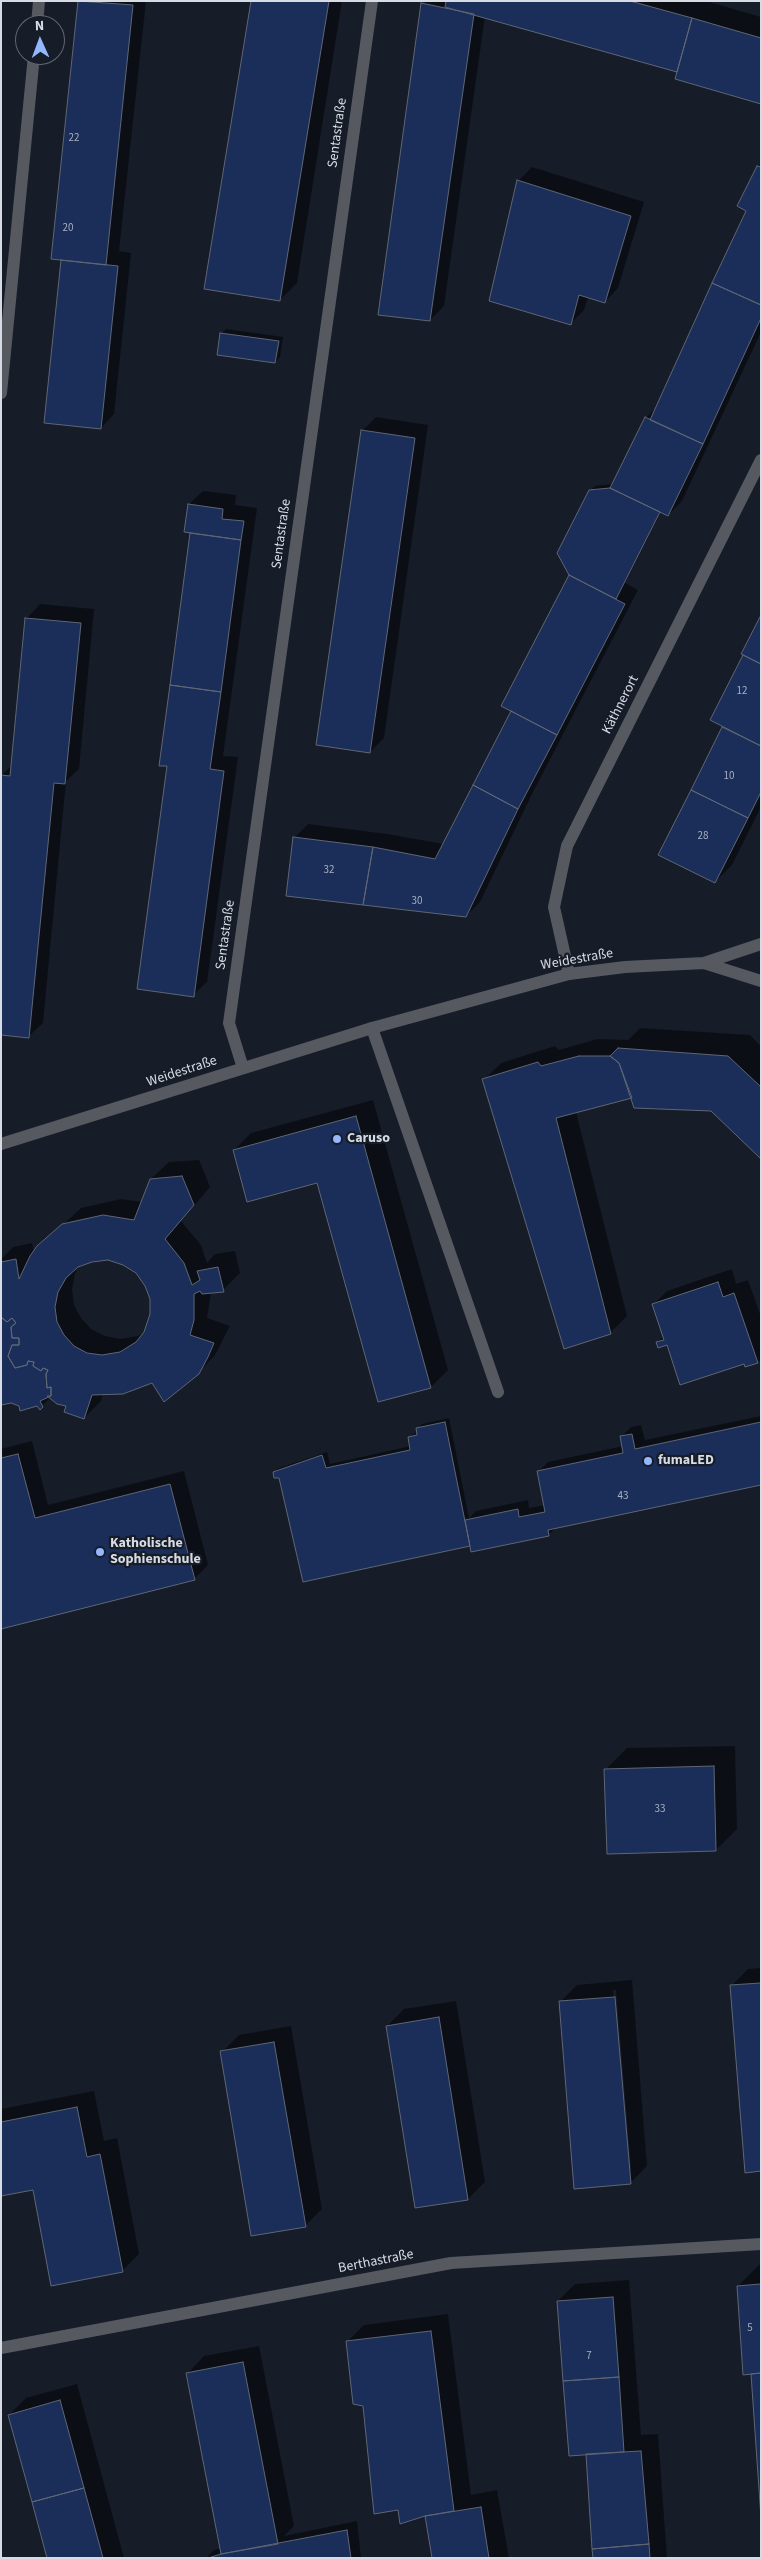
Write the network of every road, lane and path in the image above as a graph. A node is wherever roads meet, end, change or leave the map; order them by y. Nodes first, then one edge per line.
1 (40, 1) edge
2 (372, 1) edge
3 (38, 15) edge
4 (33, 65) edge
5 (1, 393) edge
6 (761, 460) edge
7 (761, 944) edge
8 (704, 963) junction
9 (569, 974) junction
10 (761, 981) edge
11 (372, 1028) junction
12 (243, 1068) junction
13 (1, 1144) edge
14 (498, 1392) dead end
15 (761, 2244) edge
16 (1, 2348) edge

1 - 3 street
2 - 12 street, Sentastraße
4 - 5 street
6 - 9 street, Käthnerort
7 - 8 street, Weidestraße
8 - 9 street, Weidestraße
8 - 10 street, Weidestraße
9 - 11 street, Weidestraße
11 - 12 street, Weidestraße
11 - 14 street
12 - 13 street, Weidestraße
15 - 16 street, Berthastraße

